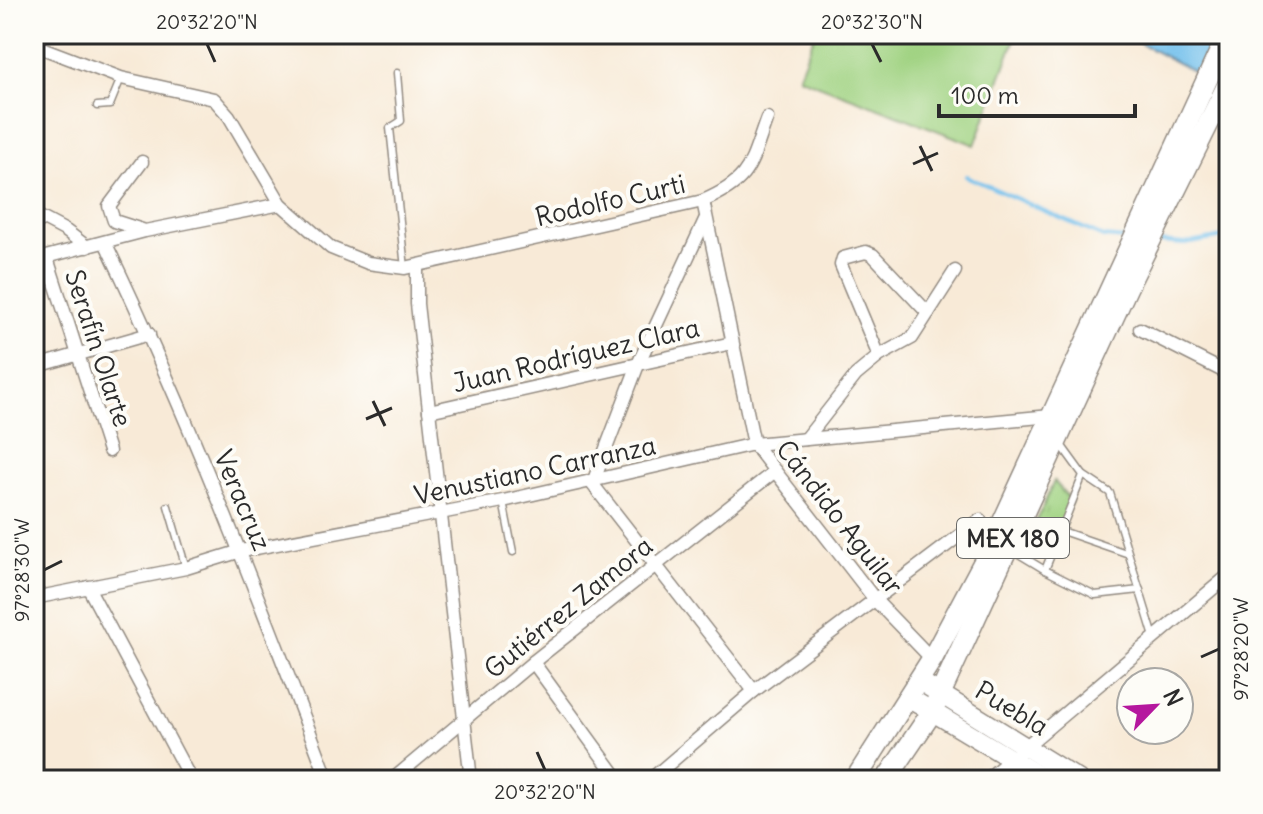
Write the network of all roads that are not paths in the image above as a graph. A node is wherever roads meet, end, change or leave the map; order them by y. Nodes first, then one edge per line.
1 (1228, 34) edge
2 (34, 45) edge
3 (397, 73) dead end
4 (121, 78) junction
5 (1229, 82) edge
6 (97, 106) dead end
7 (767, 118) dead end
8 (142, 162) dead end
9 (703, 201) junction
10 (281, 204) junction
11 (34, 214) edge
12 (705, 220) junction
13 (145, 231) junction
14 (105, 242) junction
15 (87, 247) junction
16 (40, 259) edge
17 (411, 267) junction
18 (955, 271) dead end
19 (928, 313) junction
20 (1140, 329) dead end
21 (149, 334) junction
22 (732, 343) junction
23 (80, 355) junction
24 (879, 356) junction
25 (639, 362) junction
26 (34, 367) edge
27 (1229, 374) edge
28 (429, 411) junction
29 (1051, 429) junction
30 (806, 439) junction
31 (754, 444) junction
32 (109, 451) dead end
33 (775, 471) junction
34 (1083, 475) junction
35 (592, 481) junction
36 (503, 501) junction
37 (168, 506) dead end
38 (441, 514) junction
39 (980, 520) dead end
40 (1062, 531) junction
41 (1001, 545) junction
42 (241, 551) junction
43 (513, 552) dead end
44 (1126, 553) junction
45 (656, 565) junction
46 (186, 568) junction
47 (1045, 570) junction
48 (1229, 575) edge
49 (88, 587) junction
50 (1140, 590) junction
51 (34, 598) edge
52 (876, 601) junction
53 (1154, 637) junction
54 (932, 659) junction
55 (533, 662) junction
56 (913, 689) junction
57 (754, 691) junction
58 (936, 704) junction
59 (464, 719) junction
60 (1018, 752) junction
61 (34, 764) edge
62 (42, 780) edge
63 (191, 780) edge
64 (328, 780) edge
65 (392, 780) edge
66 (471, 780) edge
67 (619, 780) edge
68 (650, 780) edge
69 (855, 780) edge
70 (886, 780) edge
71 (986, 780) edge
72 (1046, 780) edge
73 (1079, 780) edge

1 - 29 main road, MEX 180
2 - 4 street
3 - 17 lane
4 - 6 lane
4 - 10 street
5 - 29 main road, MEX 180
7 - 9 street, Rodolfo Curti
8 - 13 street
9 - 12 street, Cándido Aguilar
9 - 17 street, Rodolfo Curti
10 - 13 street
10 - 17 street
11 - 15 street
12 - 22 street, Cándido Aguilar
12 - 25 street
13 - 14 street
14 - 15 street
14 - 21 street, Veracruz
15 - 16 street
16 - 23 street, Serafín Olarte
17 - 28 street
18 - 19 street
19 - 24 street
19 - 24 street
20 - 27 street
21 - 23 street
21 - 42 street, Veracruz
22 - 25 street, Juan Rodríguez Clara
22 - 31 street, Cándido Aguilar
23 - 26 street
23 - 32 street, Serafín Olarte
24 - 30 street
25 - 28 street, Juan Rodríguez Clara
25 - 35 street
28 - 38 street
29 - 30 street, Venustiano Carranza
29 - 34 lane
29 - 41 main road, MEX 180
30 - 31 street, Venustiano Carranza
31 - 33 street, Cándido Aguilar
31 - 35 street, Venustiano Carranza
33 - 45 street, Gutiérrez Zamora
33 - 52 street, Cándido Aguilar
34 - 40 lane
34 - 44 lane
35 - 36 street, Venustiano Carranza
35 - 45 street
36 - 38 street, Venustiano Carranza
36 - 43 lane
37 - 46 lane
38 - 42 street, Venustiano Carranza
38 - 59 street
39 - 52 street
40 - 44 lane
40 - 47 lane
41 - 47 lane
41 - 54 main road, MEX 180
41 - 58 main road, MEX 180
42 - 46 street, Venustiano Carranza
42 - 64 street, Veracruz
44 - 50 lane
45 - 55 street, Gutiérrez Zamora
45 - 57 street
46 - 49 street, Venustiano Carranza
47 - 50 lane
48 - 53 street
49 - 51 street, Venustiano Carranza
49 - 63 street
50 - 53 lane
52 - 54 street, Cándido Aguilar
52 - 57 street
53 - 60 street
54 - 56 main road, MEX 180
55 - 59 street, Gutiérrez Zamora
55 - 67 street
56 - 58 main road, Puebla
56 - 69 main road, MEX 180
57 - 68 street
58 - 60 main road, Puebla
58 - 70 main road, MEX 180
59 - 65 street, Gutiérrez Zamora
59 - 66 street
60 - 71 street
60 - 72 main road, Puebla
60 - 73 main road, Puebla
61 - 62 street

